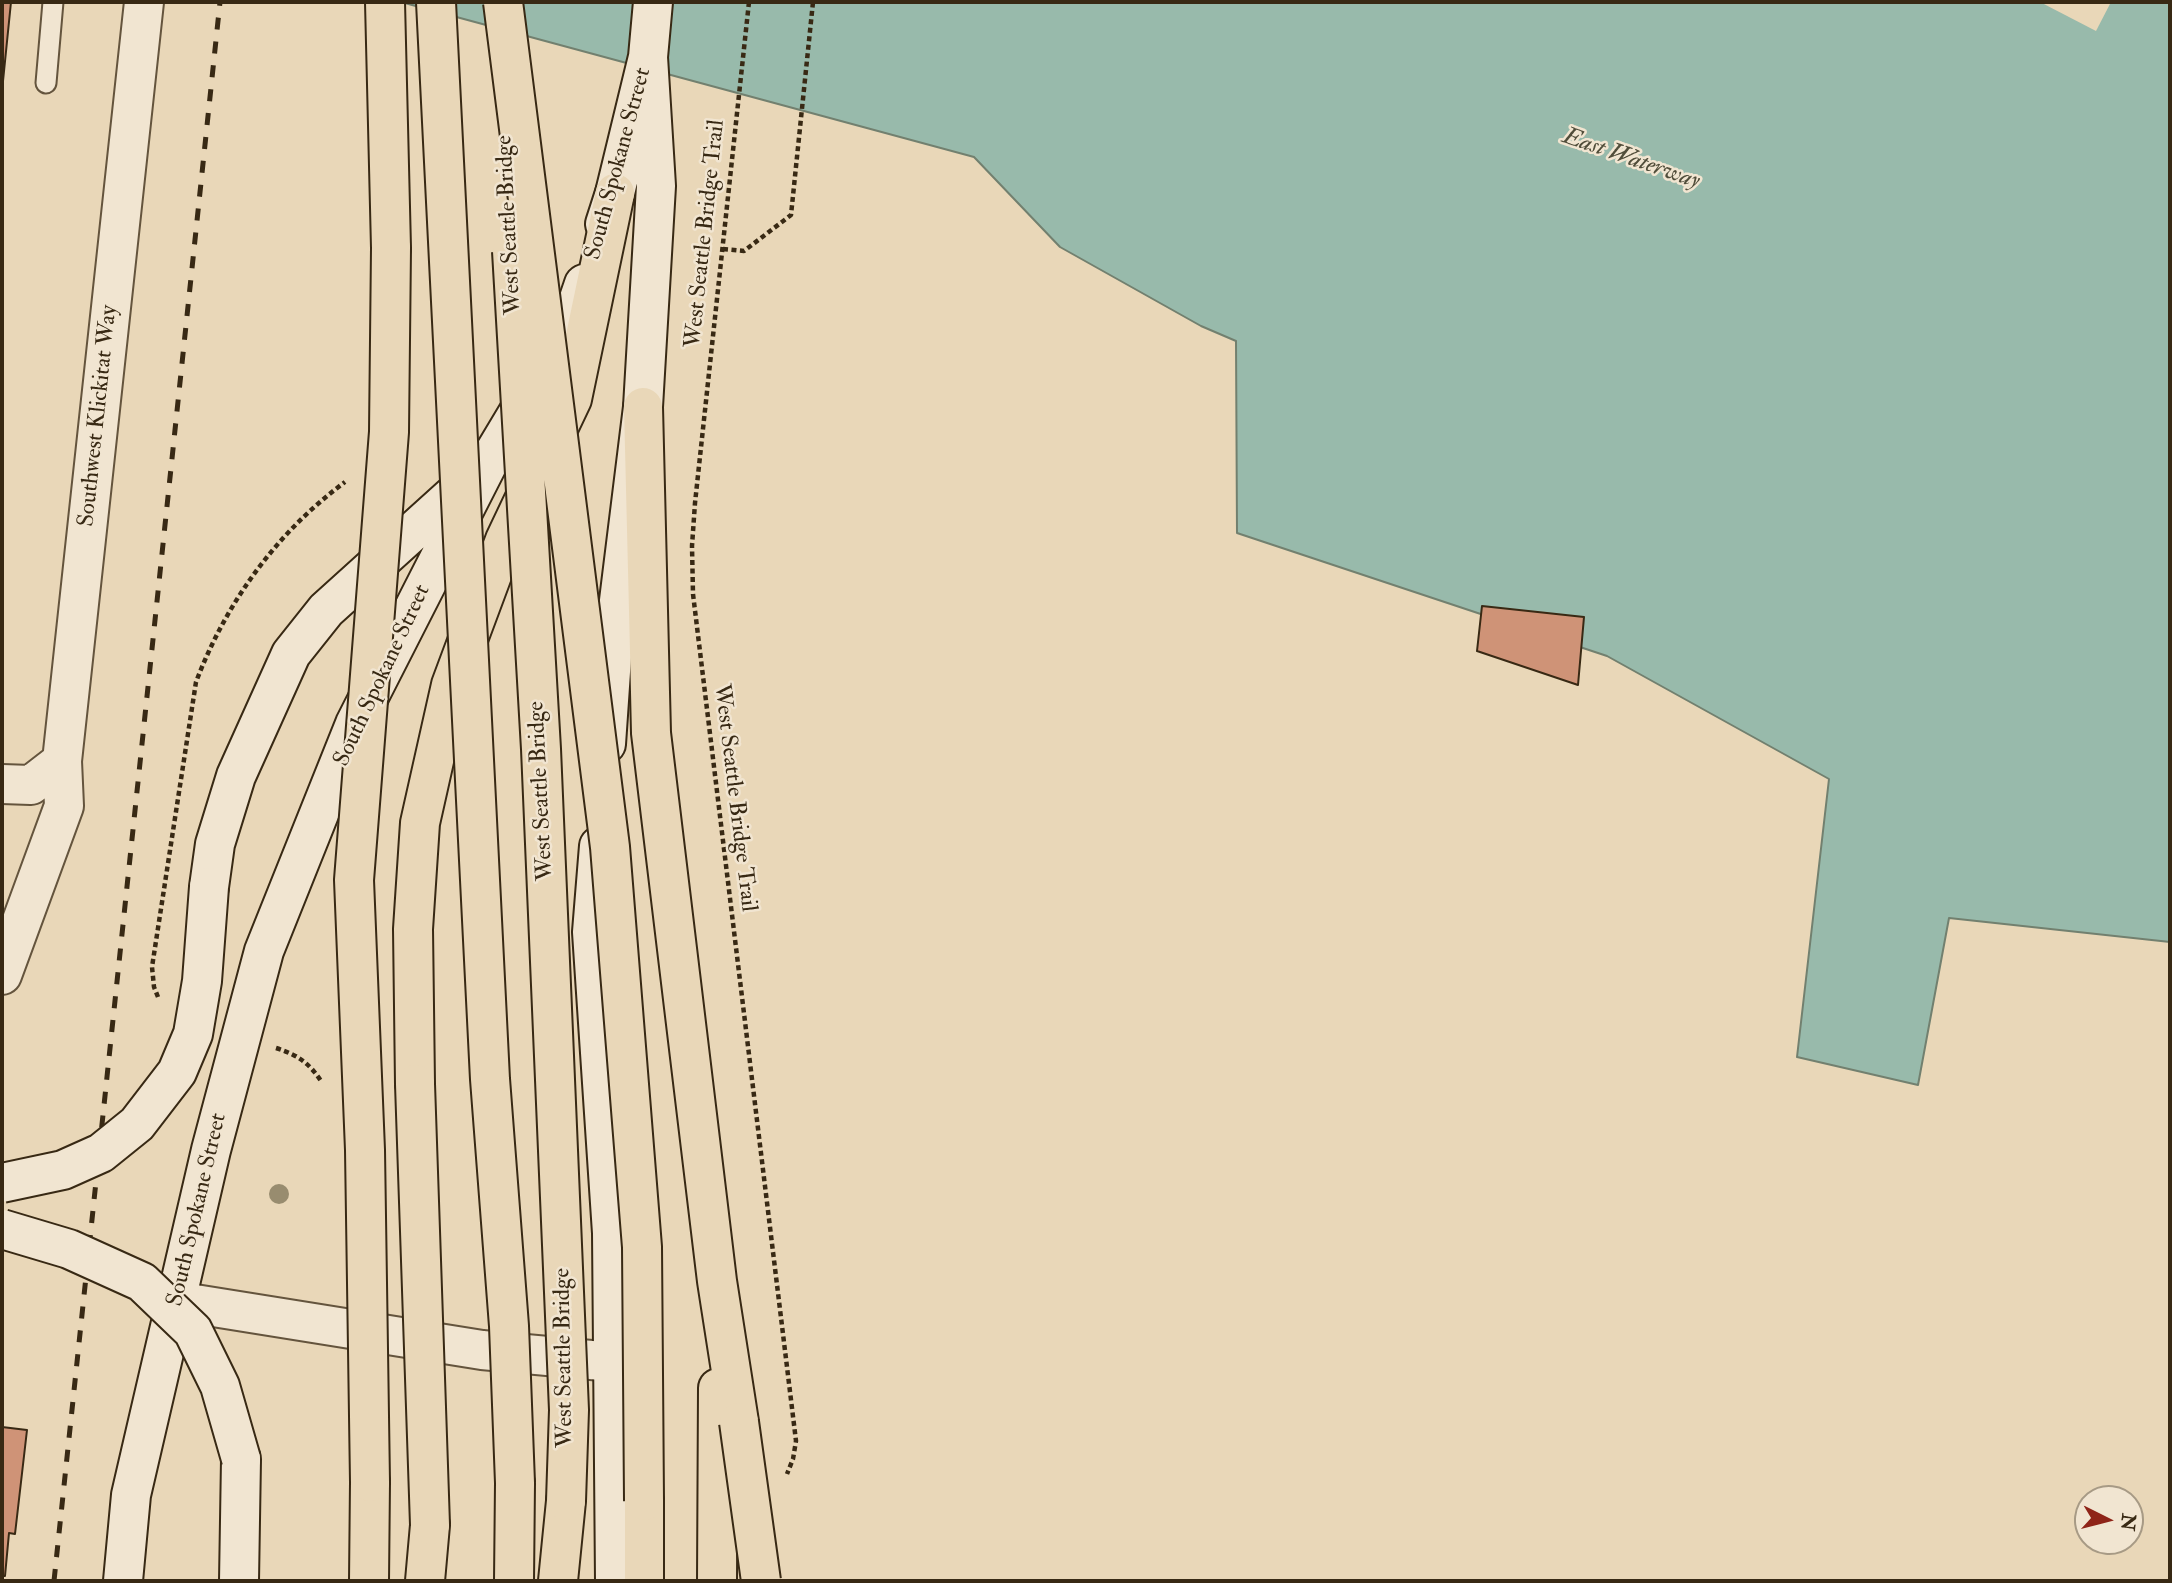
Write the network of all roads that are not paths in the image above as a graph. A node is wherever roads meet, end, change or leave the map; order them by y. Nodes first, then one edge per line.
1 (52, 2) edge
2 (144, 2) edge
3 (385, 2) edge
4 (436, 2) edge
5 (497, 2) edge
6 (503, 2) edge
7 (653, 2) edge
8 (648, 57) junction
9 (46, 83) dead end
10 (615, 193) junction
11 (643, 407) junction
12 (488, 463) junction
13 (62, 761) junction
14 (2, 783) edge
15 (2, 975) edge
16 (2, 1183) edge
17 (2, 1229) edge
18 (176, 1301) junction
19 (613, 1362) junction
20 (728, 1424) junction
21 (430, 1525) junction
22 (123, 1581) edge
23 (239, 1581) edge
24 (369, 1581) edge
25 (425, 1581) edge
26 (434, 1581) edge
27 (513, 1581) edge
28 (558, 1581) edge
29 (615, 1581) edge
30 (644, 1581) edge
31 (716, 1581) edge
32 (761, 1581) edge

1 - 9 lane
2 - 13 main road, Southwest Klickitat Way
3 - 24 highway, bridge
4 - 27 highway, bridge
5 - 28 highway, West Seattle Bridge, bridge
6 - 30 highway, bridge
7 - 8 main road
8 - 10 main road, South Spokane Street
8 - 11 main road, South Spokane Street
10 - 12 main road, South Spokane Street
10 - 21 highway, bridge
11 - 19 main road, South Spokane Street
11 - 20 highway
12 - 16 main road, bridge
12 - 18 main road, South Spokane Street
13 - 14 main road
13 - 15 main road, Southwest Klickitat Way
17 - 23 main road, bridge
18 - 19 main road
18 - 22 main road, South Spokane Street
19 - 29 main road, South Spokane Street
20 - 31 highway
20 - 32 highway, bridge
21 - 25 highway
21 - 26 highway

